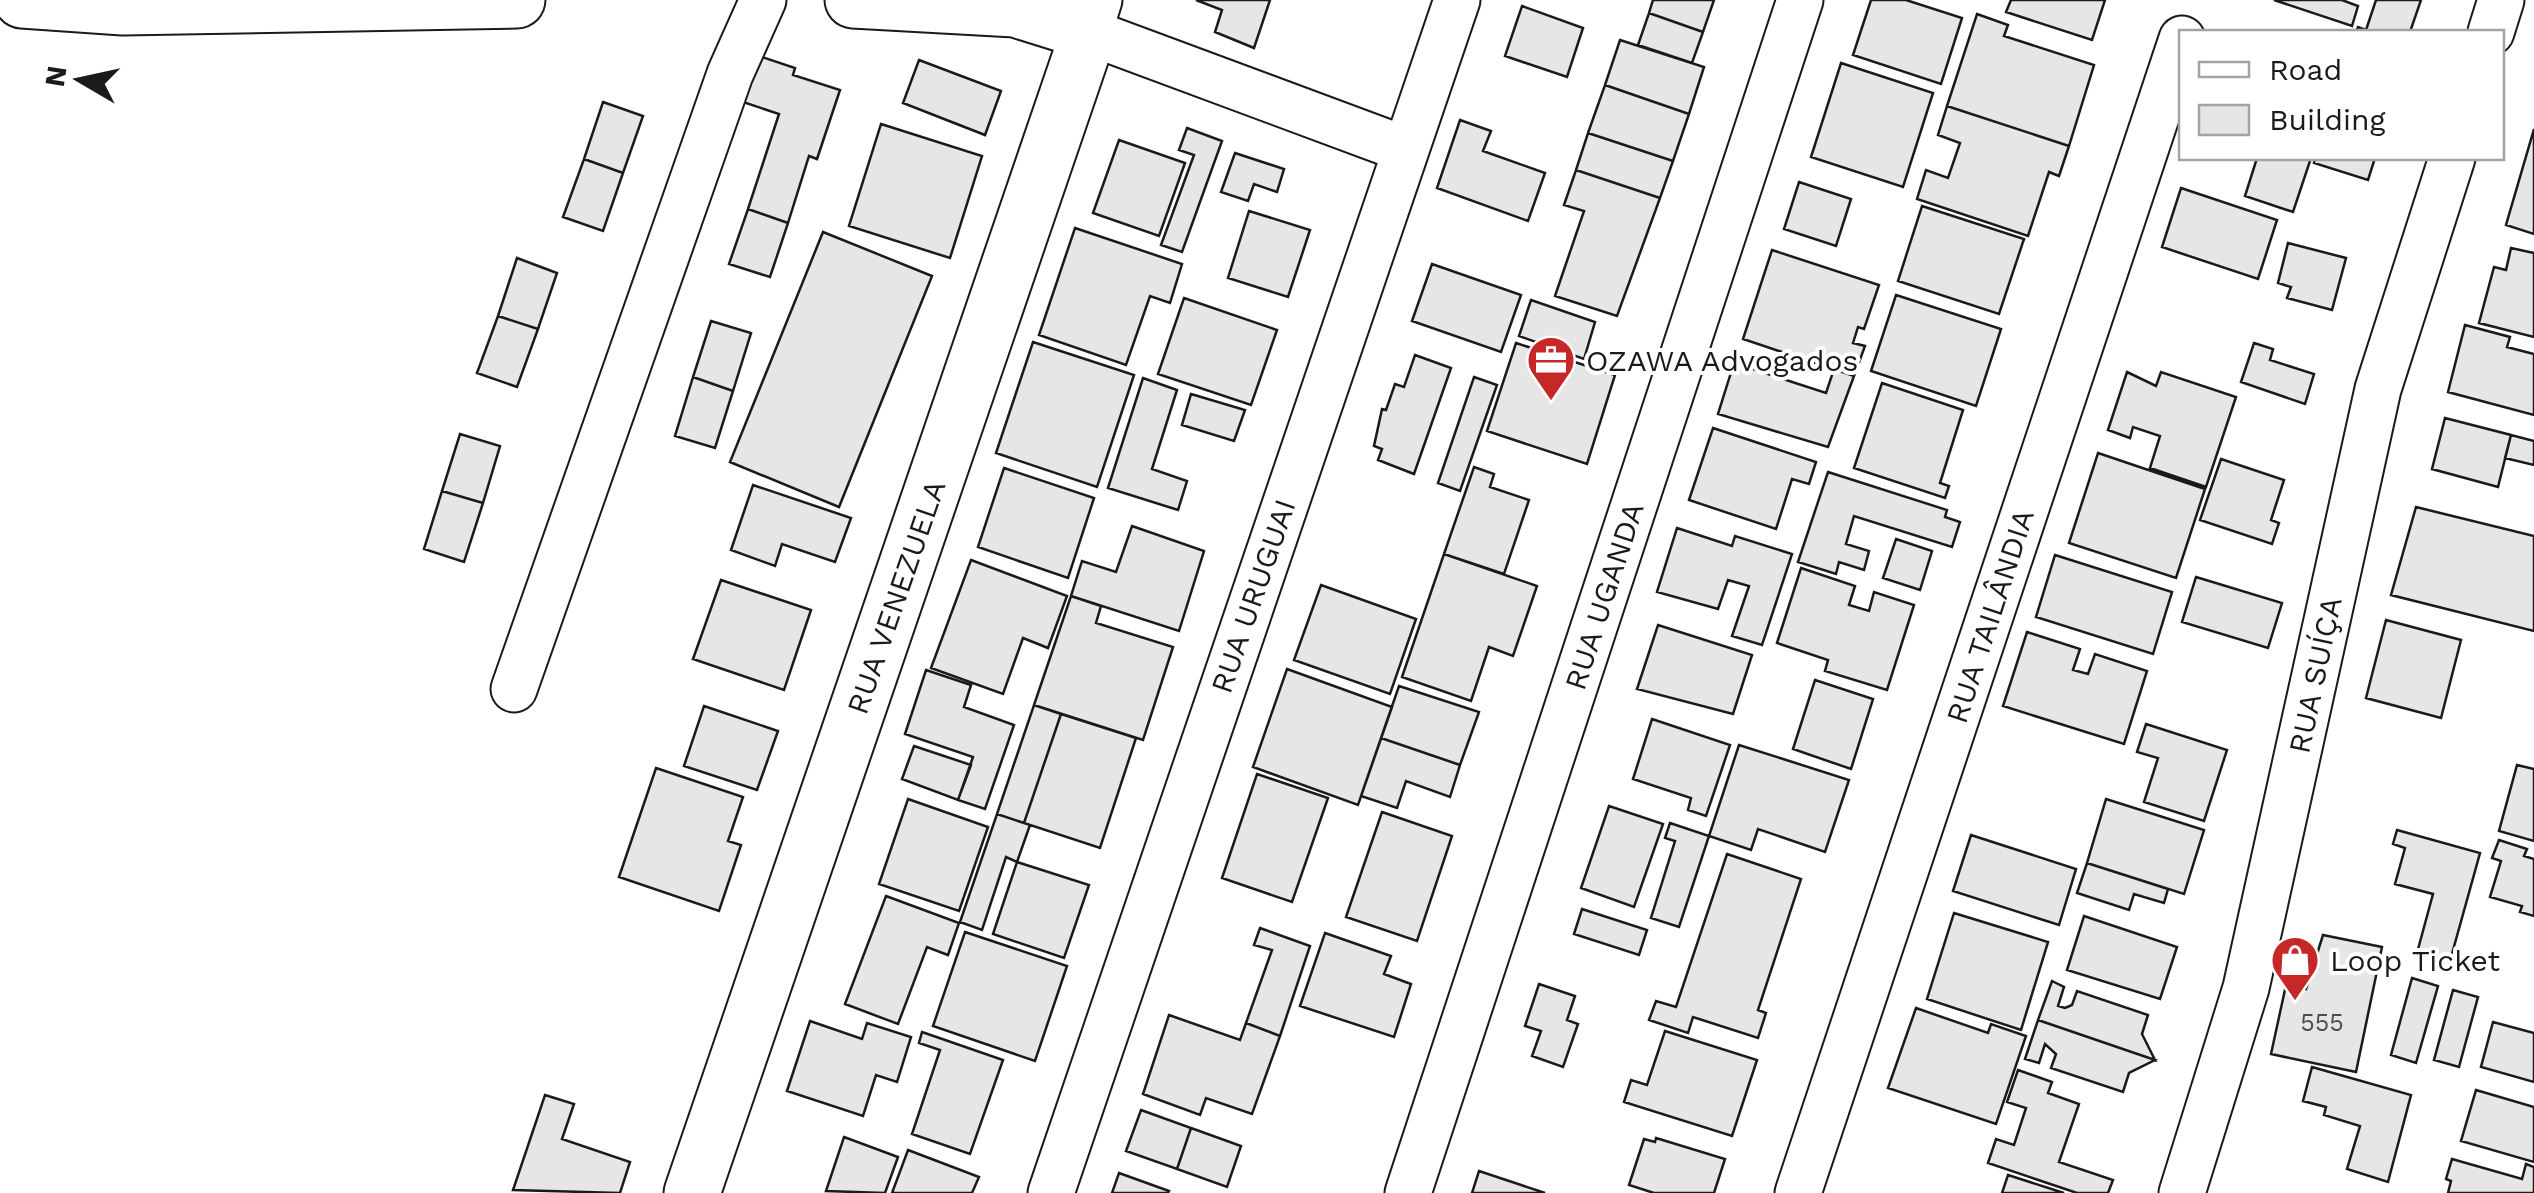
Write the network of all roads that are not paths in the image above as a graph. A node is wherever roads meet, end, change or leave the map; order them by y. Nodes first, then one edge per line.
1 (22, 0) edge
2 (517, 0) edge
3 (763, 0) edge
4 (853, 0) edge
5 (1456, 0) edge
6 (1800, 0) edge
7 (2194, 0) edge
8 (2501, 0) edge
9 (124, 3) edge
10 (1094, 16) edge
11 (2184, 30) edge
12 (2492, 30) edge
13 (2179, 45) edge
14 (1404, 150) junction
15 (2451, 160) edge
16 (514, 689) dead end
17 (692, 1193) edge
18 (1052, 1193) edge
19 (1408, 1193) edge
20 (1798, 1193) edge
21 (2182, 1193) edge

1 - 9 street
2 - 9 street
3 - 16 street
4 - 10 street
5 - 14 street, RUA URUGUAI
6 - 19 street, RUA UGANDA
7 - 11 street, RUA TAILÂNDIA
8 - 12 street
10 - 14 street
10 - 17 street, RUA VENEZUELA
13 - 20 street, RUA TAILÂNDIA
14 - 18 street, RUA URUGUAI
15 - 21 street, RUA SUÍÇA

